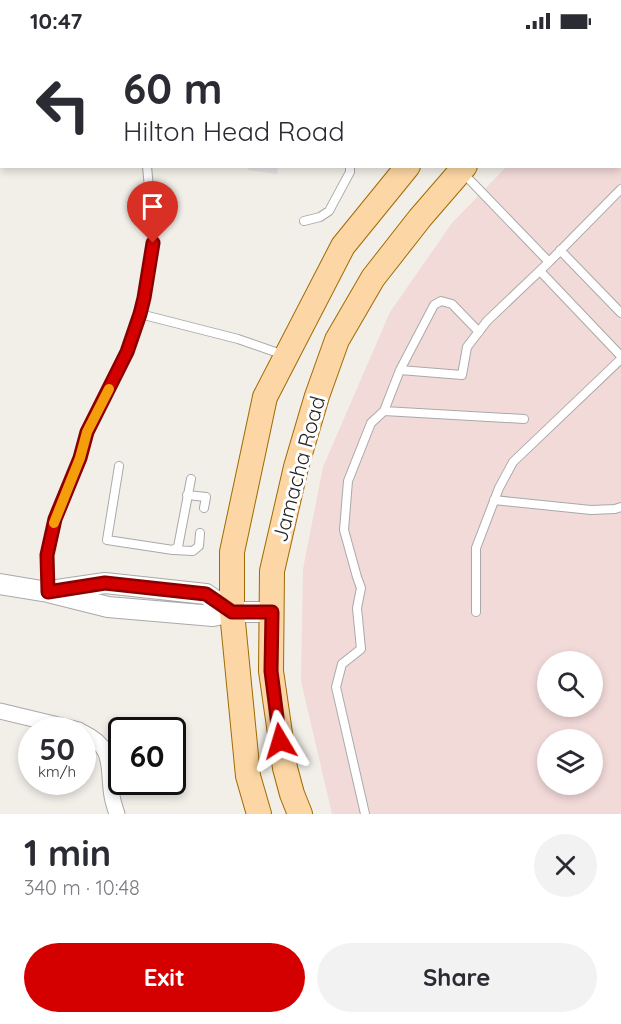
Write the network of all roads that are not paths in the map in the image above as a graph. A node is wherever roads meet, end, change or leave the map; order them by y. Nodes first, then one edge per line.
1 (147, 168) edge
2 (350, 168) edge
3 (406, 168) edge
4 (461, 168) edge
5 (621, 189) edge
6 (304, 221) dead end
7 (560, 250) junction
8 (549, 262) junction
9 (540, 271) junction
10 (621, 313) edge
11 (140, 314) junction
12 (479, 332) junction
13 (286, 356) junction
14 (621, 358) edge
15 (400, 370) junction
16 (384, 411) junction
17 (524, 419) dead end
18 (119, 466) dead end
19 (191, 479) dead end
20 (187, 495) junction
21 (494, 500) junction
22 (621, 507) edge
23 (204, 508) dead end
24 (200, 532) dead end
25 (173, 550) junction
26 (0, 584) edge
27 (48, 592) junction
28 (232, 612) junction
29 (272, 612) junction
30 (476, 612) dead end
31 (0, 711) edge
32 (24, 717) edge
33 (96, 740) edge
34 (117, 814) edge
35 (259, 814) edge
36 (300, 814) edge
37 (366, 814) edge

1 - 11 lane
2 - 6 lane
3 - 13 main road
4 - 8 lane
4 - 29 main road, Jamacha Road
5 - 7 lane
7 - 8 lane
7 - 10 lane
8 - 9 lane
9 - 12 lane
9 - 14 lane
11 - 13 lane
11 - 27 lane
12 - 15 lane
12 - 15 lane
13 - 28 main road
14 - 21 lane
15 - 16 lane
16 - 17 lane
16 - 37 lane
18 - 25 lane
19 - 20 lane
20 - 23 lane
20 - 25 lane
21 - 22 lane
21 - 30 lane
24 - 25 lane
26 - 27 street
27 - 28 street
28 - 29 street
28 - 35 main road
29 - 36 main road, Jamacha Road
31 - 32 street
33 - 34 street

